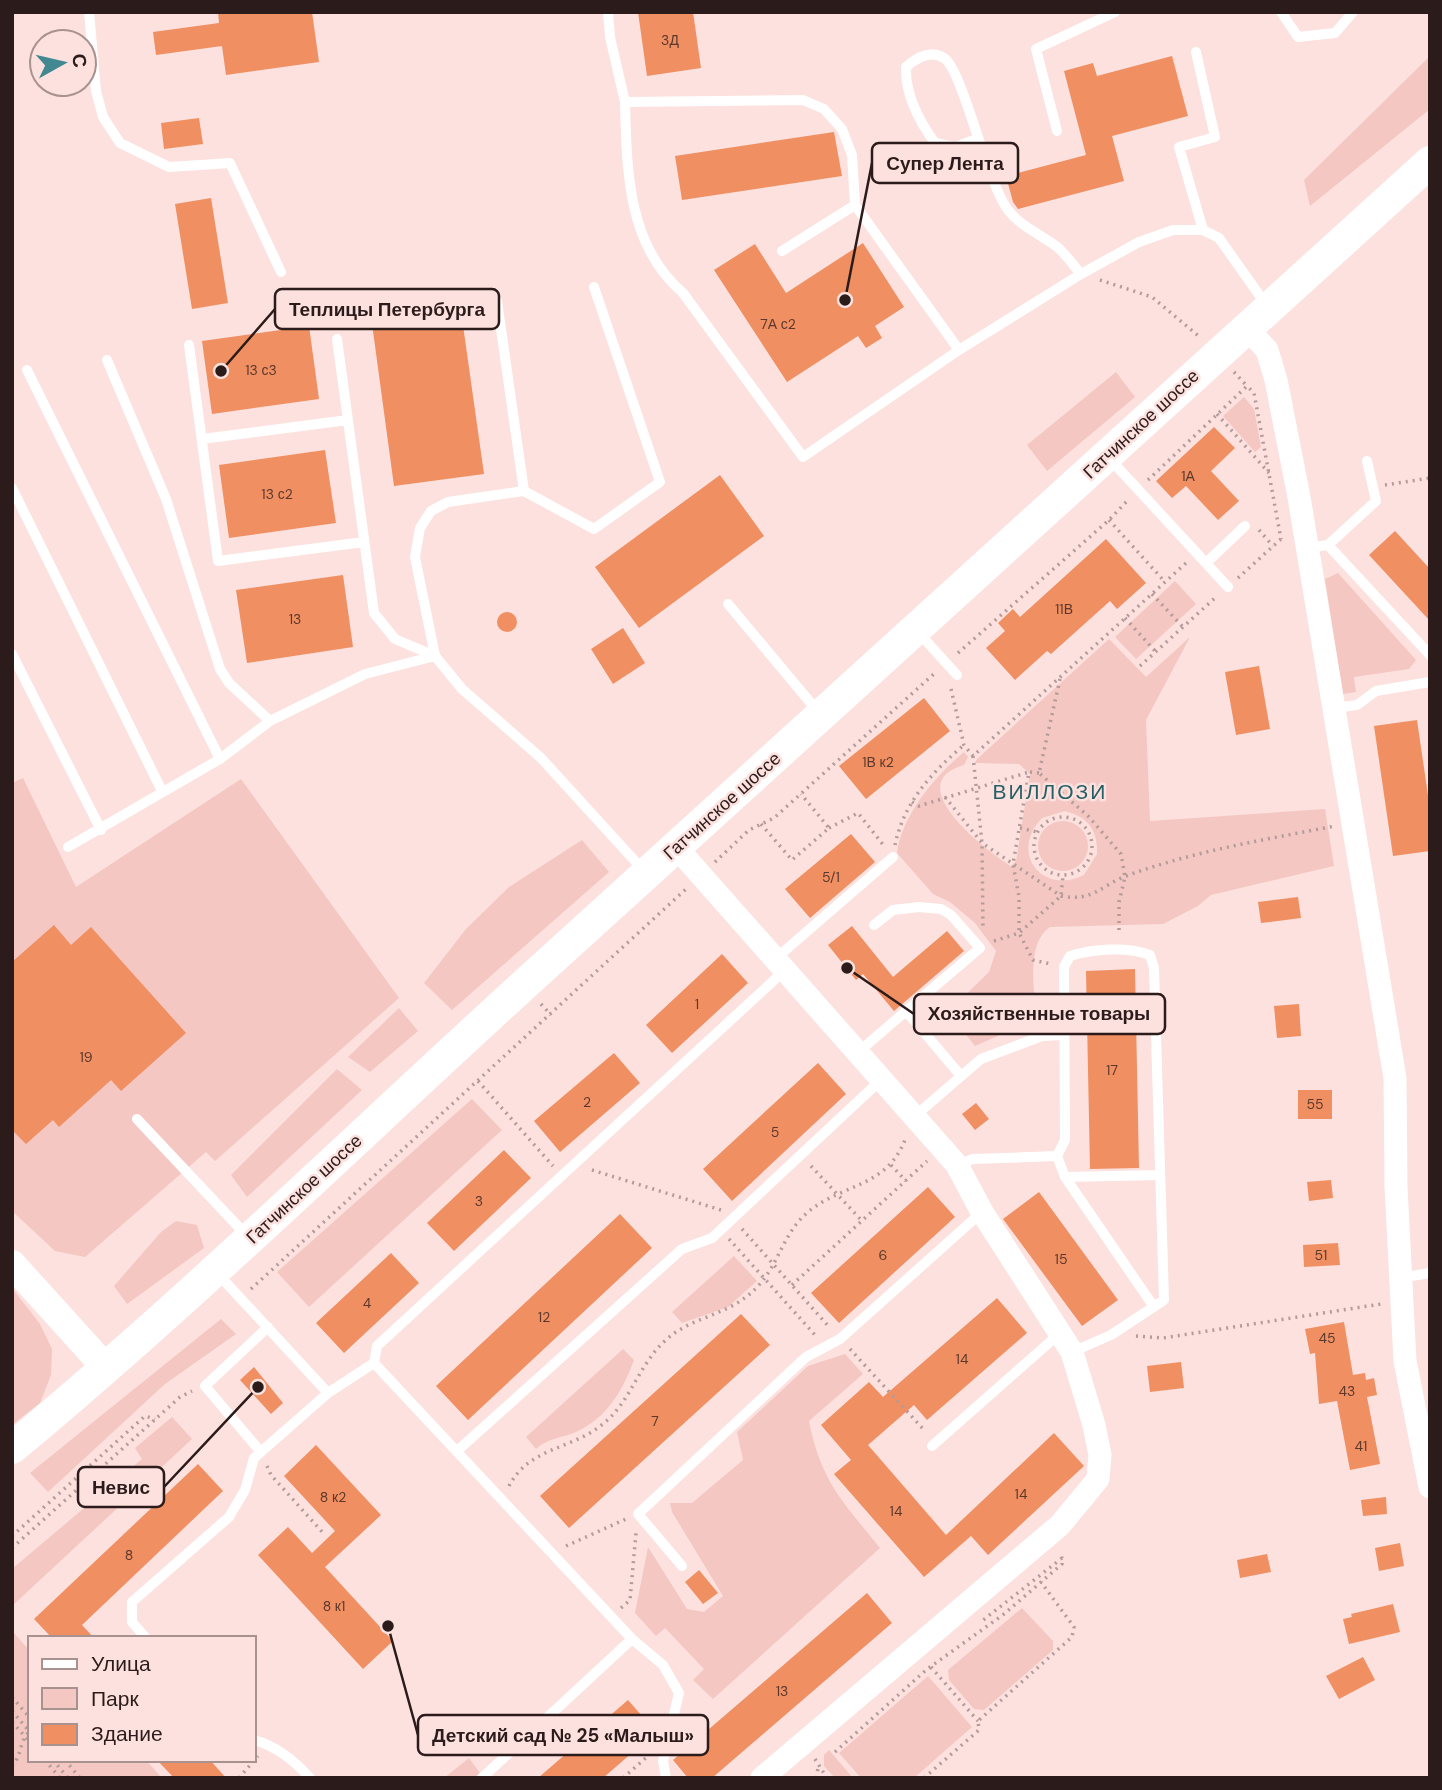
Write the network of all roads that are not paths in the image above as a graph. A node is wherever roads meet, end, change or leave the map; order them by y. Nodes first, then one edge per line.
1 (89, 12) edge
2 (608, 12) edge
3 (1115, 12) edge
4 (1281, 12) edge
5 (1353, 12) edge
6 (1196, 52) dead end
7 (625, 102) junction
8 (1057, 131) dead end
9 (977, 139) junction
10 (1430, 162) edge
11 (855, 205) junction
12 (1203, 230) junction
13 (782, 251) dead end
14 (281, 272) dead end
15 (1081, 274) junction
16 (594, 288) dead end
17 (497, 301) dead end
18 (1257, 317) junction
19 (337, 339) dead end
20 (189, 345) dead end
21 (959, 350) junction
22 (107, 360) dead end
23 (27, 370) dead end
24 (348, 419) junction
25 (202, 439) junction
26 (1107, 456) junction
27 (1367, 461) dead end
28 (12, 488) edge
29 (524, 491) junction
30 (1251, 527) road end
31 (365, 541) junction
32 (1318, 547) junction
33 (1206, 563) junction
34 (1228, 587) dead end
35 (728, 604) dead end
36 (916, 630) junction
37 (12, 654) edge
38 (1430, 655) edge
39 (435, 656) junction
40 (953, 679) road end
41 (1430, 682) edge
42 (1335, 708) junction
43 (822, 716) junction
44 (270, 721) junction
45 (220, 759) junction
46 (162, 791) junction
47 (101, 830) junction
48 (68, 847) dead end
49 (677, 848) junction
50 (893, 857) road end
51 (647, 874) junction
52 (874, 925) dead end
53 (779, 965) junction
54 (905, 1011) junction
55 (1064, 1035) junction
56 (856, 1054) junction
57 (961, 1076) junction
58 (883, 1078) junction
59 (915, 1116) junction
60 (137, 1119) dead end
61 (1057, 1156) junction
62 (957, 1165) junction
63 (1160, 1175) junction
64 (1065, 1177) junction
65 (982, 1212) junction
66 (250, 1239) junction
67 (12, 1264) edge
68 (216, 1272) junction
69 (1430, 1273) edge
70 (1400, 1290) junction
71 (1154, 1307) junction
72 (268, 1327) junction
73 (1066, 1343) junction
74 (374, 1363) junction
75 (107, 1369) junction
76 (328, 1393) junction
77 (934, 1445) road end
78 (12, 1448) edge
79 (261, 1451) junction
80 (457, 1451) junction
81 (1430, 1486) edge
82 (682, 1566) dead end
83 (144, 1636) edge
84 (632, 1639) junction
85 (256, 1741) edge
86 (310, 1778) edge
87 (482, 1778) edge
88 (666, 1778) edge
89 (762, 1778) edge

1 - 14 lane
2 - 7 lane
3 - 8 lane
4 - 5 lane
6 - 12 lane
7 - 11 lane
7 - 21 lane
9 - 9 lane
9 - 15 lane
10 - 18 main road, Гатчинское шоссе
11 - 13 lane
11 - 21 lane
12 - 15 lane
12 - 18 lane
15 - 21 lane
16 - 29 lane
17 - 29 lane
18 - 26 main road, Гатчинское шоссе
18 - 32 street
19 - 24 lane
20 - 25 lane
22 - 44 lane
23 - 45 lane
24 - 25 lane
24 - 31 lane
25 - 31 lane
26 - 33 lane
26 - 36 main road, Гатчинское шоссе
27 - 32 lane
28 - 46 lane
29 - 39 lane
30 - 33 lane
31 - 39 lane
32 - 38 lane
32 - 42 street
33 - 34 lane
35 - 43 lane
36 - 40 lane
36 - 43 main road, Гатчинское шоссе
37 - 47 lane
39 - 44 lane
39 - 51 lane
41 - 42 lane
42 - 70 street
43 - 49 main road, Гатчинское шоссе
44 - 45 lane
45 - 46 lane
46 - 47 lane
47 - 48 lane
49 - 51 main road, Гатчинское шоссе
49 - 53 street
50 - 53 lane
51 - 66 main road, Гатчинское шоссе
52 - 54 lane
53 - 56 street
53 - 74 lane
54 - 56 lane
54 - 57 lane
55 - 57 lane
55 - 61 lane
55 - 63 lane
56 - 58 street
57 - 59 lane
58 - 59 street
58 - 80 lane
59 - 62 street
60 - 66 lane
61 - 62 lane
61 - 64 lane
62 - 65 street
63 - 64 lane
63 - 71 lane
64 - 71 lane
65 - 73 street
65 - 82 lane
66 - 68 main road, Гатчинское шоссе
67 - 75 street
68 - 72 lane
68 - 75 main road, Гатчинское шоссе
69 - 70 lane
70 - 81 street
71 - 73 lane
72 - 76 lane
72 - 79 lane
73 - 77 lane
73 - 89 street
74 - 76 lane
74 - 80 lane
75 - 78 main road, Гатчинское шоссе
76 - 79 lane
79 - 83 lane
80 - 84 lane
84 - 87 lane
84 - 88 lane
85 - 86 lane

